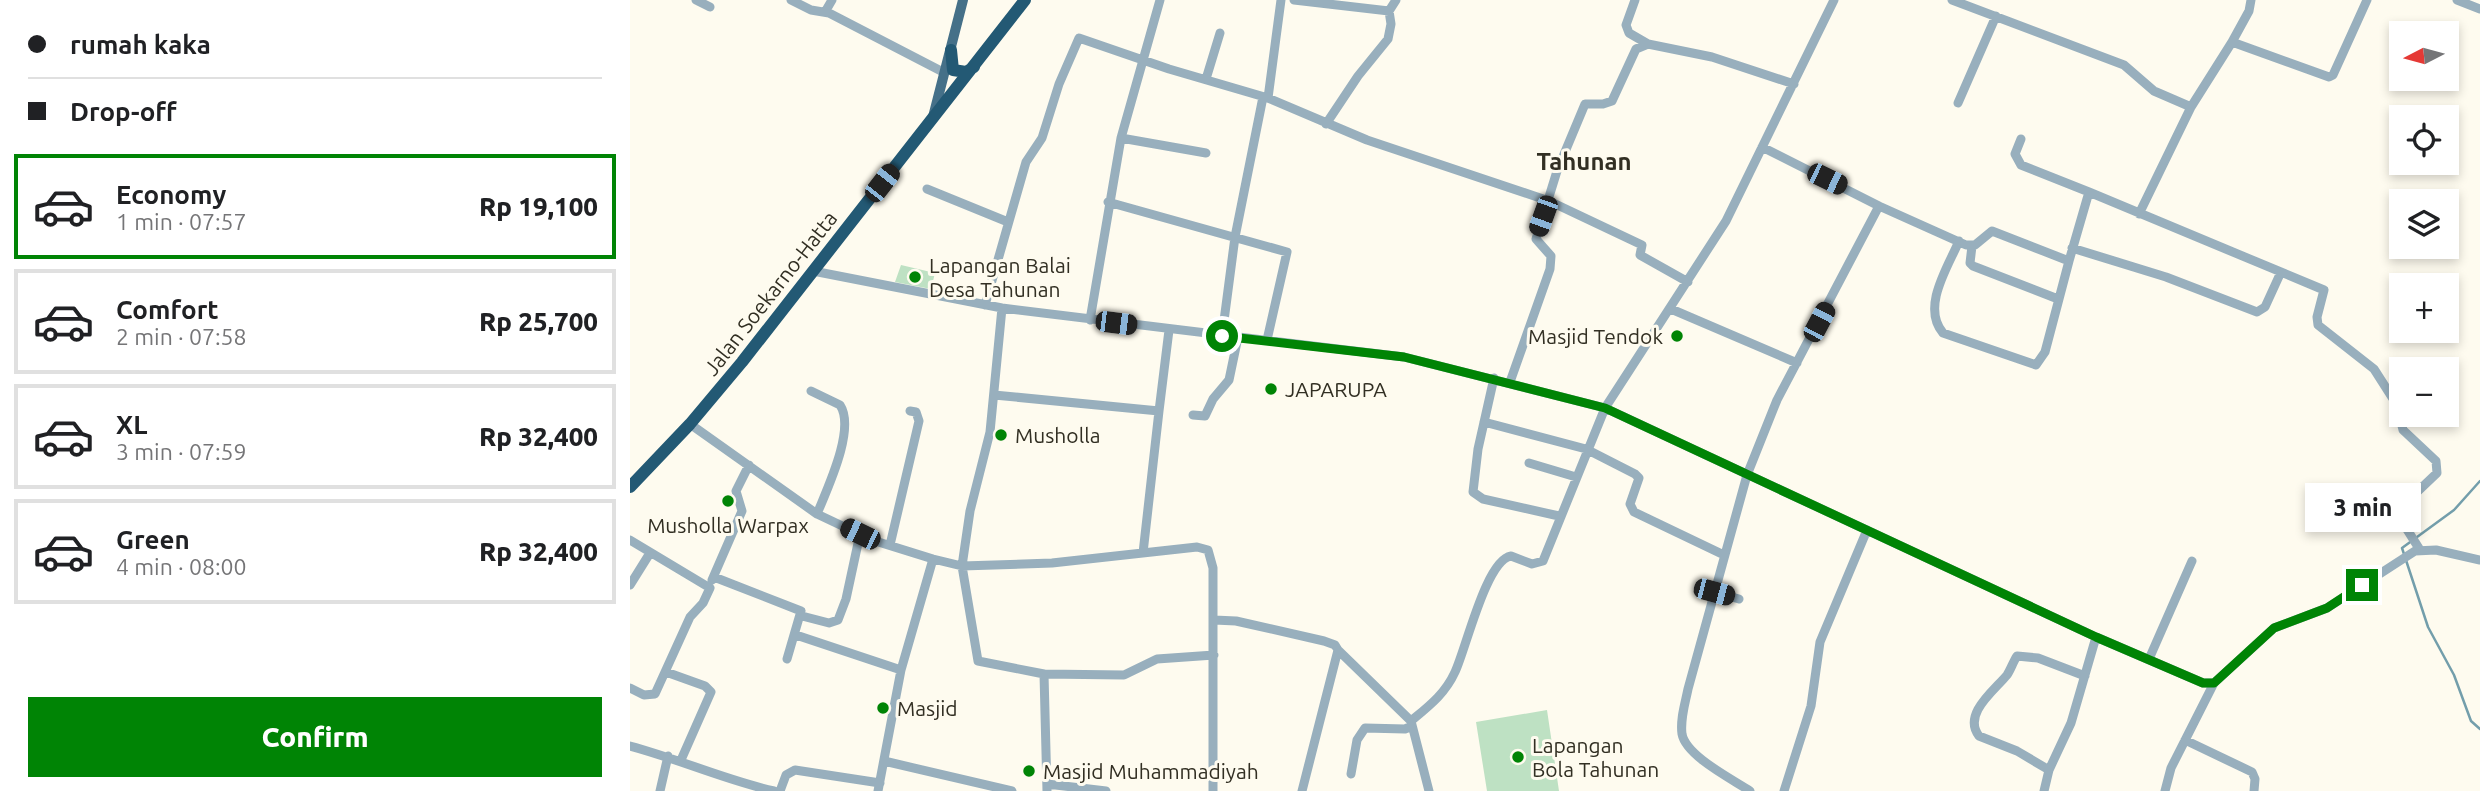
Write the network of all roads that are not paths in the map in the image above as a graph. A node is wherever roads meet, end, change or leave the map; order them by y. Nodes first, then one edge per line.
1 (696, 0) edge
2 (791, 0) edge
3 (832, 0) edge
4 (963, 0) edge
5 (1025, 0) edge
6 (1160, 0) edge
7 (1281, 0) edge
8 (1294, 0) edge
9 (1396, 0) edge
10 (1635, 0) edge
11 (1834, 0) edge
12 (1952, 0) edge
13 (2251, 0) edge
14 (2367, 0) edge
15 (2457, 0) edge
16 (710, 7) dead end
17 (2480, 9) edge
18 (1389, 10) junction
19 (825, 12) junction
20 (1996, 16) junction
21 (1220, 33) dead end
22 (2232, 42) junction
23 (1648, 44) junction
24 (951, 50) junction
25 (1143, 61) junction
26 (977, 65) junction
27 (943, 72) junction
28 (1206, 79) junction
29 (1794, 84) junction
30 (1265, 97) junction
31 (1958, 103) dead end
32 (2191, 107) junction
33 (933, 117) junction
34 (1326, 124) junction
35 (1121, 138) junction
36 (2021, 139) dead end
37 (1762, 147) junction
38 (1206, 153) dead end
39 (927, 190) dead end
40 (2089, 192) junction
41 (1549, 201) junction
42 (1108, 202) junction
43 (1879, 205) junction
44 (2139, 214) junction
45 (1008, 222) junction
46 (1235, 237) junction
47 (1959, 241) junction
48 (1972, 246) junction
49 (2072, 248) junction
50 (2069, 261) junction
51 (813, 271) junction
52 (2281, 272) junction
53 (1688, 282) junction
54 (2058, 299) junction
55 (985, 305) junction
56 (1002, 308) junction
57 (1671, 309) junction
58 (1090, 320) junction
59 (1169, 330) junction
60 (1222, 336) junction
61 (1238, 337) junction
62 (1267, 340) junction
63 (1797, 363) junction
64 (1494, 378) junction
65 (1510, 382) junction
66 (811, 391) dead end
67 (994, 395) junction
68 (1605, 408) junction
69 (910, 411) dead end
70 (1159, 411) junction
71 (1193, 415) dead end
72 (1484, 422) junction
73 (690, 424) junction
74 (1586, 449) junction
75 (1529, 463) dead end
76 (749, 465) junction
77 (1747, 475) junction
78 (1576, 477) junction
79 (630, 487) edge
80 (817, 514) junction
81 (1559, 516) junction
82 (1867, 530) junction
83 (860, 534) junction
84 (630, 540) edge
85 (890, 545) junction
86 (2420, 550) junction
87 (650, 553) junction
88 (1143, 553) junction
89 (1724, 555) junction
90 (933, 559) junction
91 (2480, 560) edge
92 (2192, 561) dead end
93 (962, 565) junction
94 (714, 577) junction
95 (630, 585) edge
96 (709, 589) junction
97 (1714, 592) junction
98 (1739, 599) dead end
99 (802, 616) junction
100 (1214, 620) junction
101 (796, 635) junction
102 (2096, 637) junction
103 (1338, 650) junction
104 (1214, 655) junction
105 (788, 659) dead end
106 (2149, 659) junction
107 (901, 670) junction
108 (666, 672) junction
109 (1044, 674) junction
110 (2085, 676) junction
111 (2214, 683) junction
112 (630, 688) edge
113 (1412, 723) junction
114 (2185, 740) junction
115 (630, 746) edge
116 (668, 756) junction
117 (681, 760) junction
118 (884, 761) junction
119 (2049, 770) junction
120 (1350, 774) dead end
121 (879, 787) edge
122 (1047, 788) edge
123 (660, 791) edge
124 (774, 791) edge
125 (780, 791) edge
126 (1012, 791) edge
127 (1106, 791) edge
128 (1213, 791) edge
129 (1302, 791) edge
130 (1429, 791) edge
131 (1750, 791) edge
132 (1784, 791) edge
133 (2044, 791) edge
134 (2165, 791) edge
135 (2254, 791) edge

1 - 16 street
2 - 19 street
3 - 19 street
4 - 24 main road
5 - 26 highway, Jalan Soekarno-Hatta
6 - 25 street
7 - 30 street
8 - 18 street
9 - 18 street
10 - 23 street
11 - 29 street
12 - 20 street
13 - 22 street
14 - 22 street
15 - 17 street
18 - 34 street
19 - 27 street
20 - 31 street
20 - 32 street
21 - 28 street
22 - 32 street
23 - 29 street
23 - 41 street
24 - 26 highway
24 - 27 main road
25 - 28 street
25 - 35 street
25 - 45 street
26 - 33 highway, Jalan Soekarno-Hatta
27 - 33 main road
28 - 30 street
29 - 37 street
30 - 34 street
30 - 46 street
32 - 44 street
33 - 51 highway, Jalan Soekarno-Hatta
34 - 41 street
35 - 38 street
35 - 42 street
36 - 40 street
37 - 43 street
37 - 53 street
39 - 45 street
40 - 44 street
40 - 49 street
41 - 53 street
41 - 65 street
42 - 46 street
42 - 58 street
43 - 47 street
43 - 63 street
44 - 52 street
45 - 55 street
46 - 60 street
46 - 62 street
47 - 48 street
47 - 54 street
48 - 50 street
48 - 54 street
49 - 50 street
49 - 52 street
50 - 54 street
51 - 55 street
51 - 73 highway, Jalan Soekarno-Hatta
52 - 86 street
53 - 57 street
55 - 56 street
56 - 58 street
56 - 67 street
57 - 63 street
57 - 68 street
58 - 59 street
59 - 60 street
59 - 70 street
60 - 61 street
61 - 62 street
61 - 71 street
62 - 64 street
63 - 77 street
64 - 65 street
64 - 72 street
65 - 68 street
66 - 80 street
67 - 70 street
67 - 93 street
68 - 74 street
68 - 77 street
69 - 85 street
70 - 88 street
72 - 74 street
72 - 81 street
73 - 76 street
73 - 79 highway, Jalan Soekarno-Hatta
74 - 78 street
74 - 89 street
75 - 78 street
76 - 80 street
76 - 94 street
77 - 82 street
77 - 89 street
78 - 81 street
80 - 83 street
81 - 113 street
82 - 102 street
82 - 132 street
83 - 85 street
83 - 99 street
84 - 87 street
85 - 90 street
86 - 91 street
86 - 111 street
87 - 95 street
87 - 96 street
88 - 93 street
88 - 100 street
89 - 97 street
90 - 93 street
90 - 107 street
92 - 106 street
93 - 109 street
94 - 96 street
94 - 99 street
96 - 108 street
97 - 98 street
97 - 131 street
99 - 101 street
100 - 103 street
100 - 104 street
101 - 105 street
101 - 107 street
102 - 106 street
102 - 110 street
103 - 113 street
103 - 129 street
104 - 109 street
104 - 128 street
106 - 111 street
107 - 118 street
108 - 112 street
108 - 117 street
109 - 122 street
110 - 119 street
110 - 119 street
111 - 114 street
113 - 120 street
113 - 130 street
114 - 134 street
114 - 135 street
115 - 116 street
116 - 117 street
116 - 123 street
117 - 124 street
118 - 121 street
118 - 126 street
119 - 133 street
121 - 125 street
122 - 127 street

